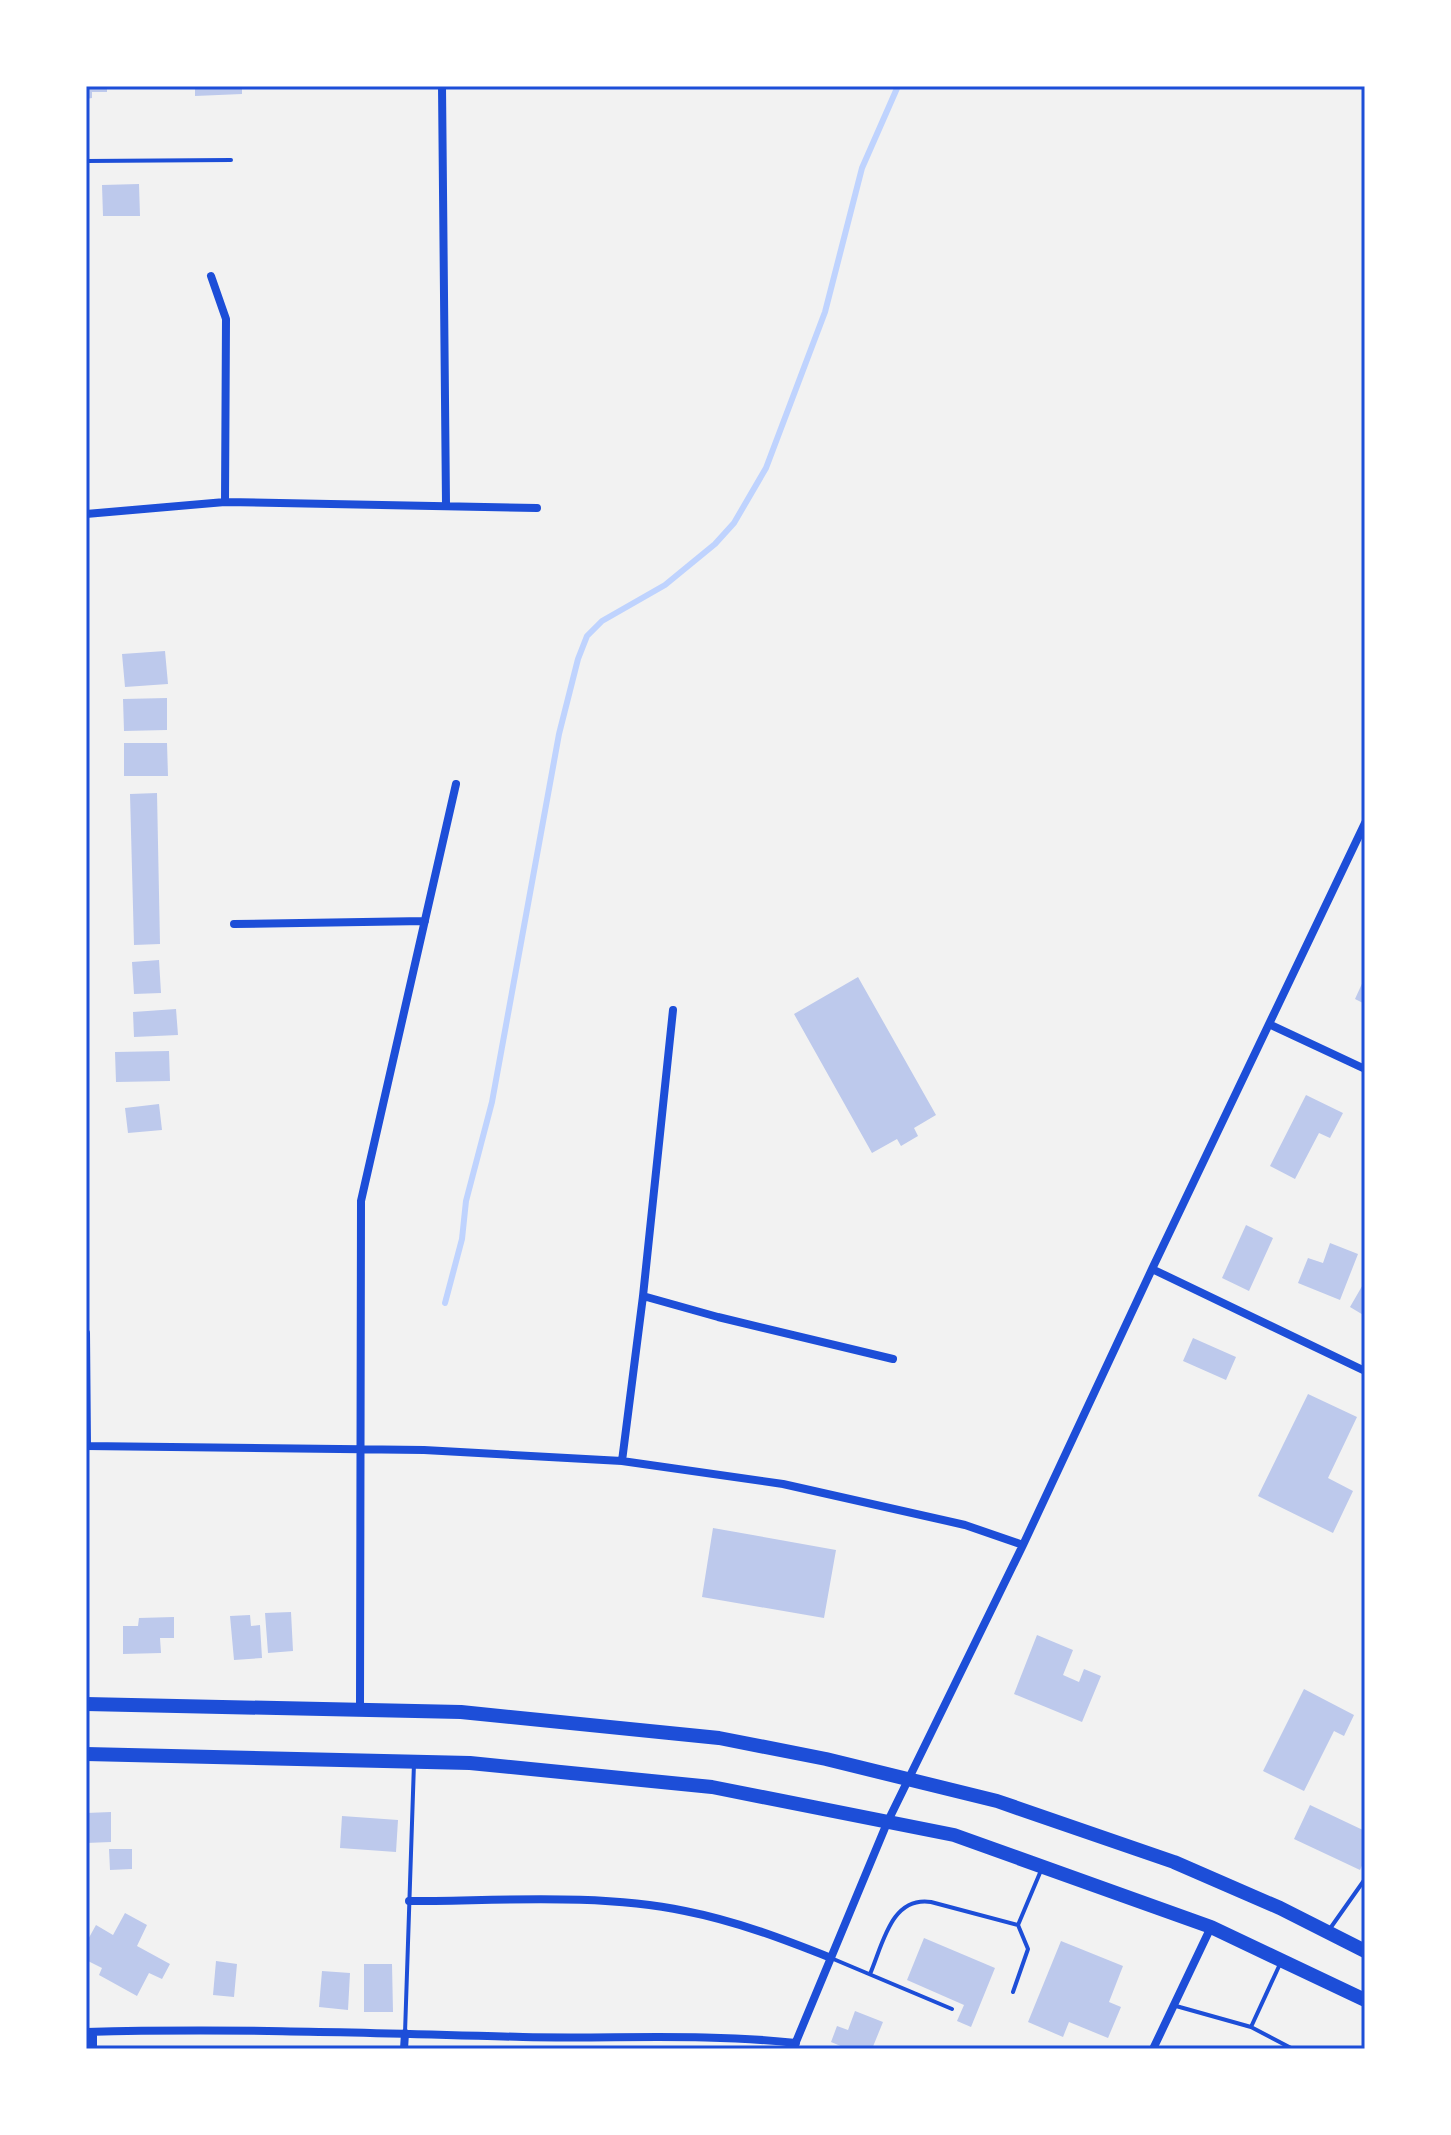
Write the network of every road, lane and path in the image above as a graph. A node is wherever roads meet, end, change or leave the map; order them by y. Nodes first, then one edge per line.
1 (442, 86) edge
2 (231, 160) dead end
3 (86, 161) edge
4 (211, 276) dead end
5 (225, 502) junction
6 (446, 504) junction
7 (537, 508) dead end
8 (86, 514) edge
9 (456, 784) dead end
10 (1365, 823) edge
11 (425, 921) junction
12 (234, 924) dead end
13 (673, 1010) dead end
14 (1269, 1024) junction
15 (1365, 1069) edge
16 (1152, 1269) junction
17 (643, 1296) junction
18 (86, 1333) edge
19 (893, 1359) dead end
20 (1365, 1371) edge
21 (86, 1446) edge
22 (362, 1448) junction
23 (622, 1461) junction
24 (86, 1465) edge
25 (1023, 1545) junction
26 (86, 1704) edge
27 (360, 1710) junction
28 (86, 1754) edge
29 (414, 1761) junction
30 (908, 1779) junction
31 (887, 1823) junction
32 (1042, 1867) junction
33 (1365, 1879) edge
34 (409, 1901) junction
35 (1018, 1925) junction
36 (1211, 1927) junction
37 (1328, 1932) junction
38 (1365, 1951) edge
39 (831, 1958) junction
40 (1282, 1961) junction
41 (870, 1974) junction
42 (1013, 1992) dead end
43 (1365, 2000) edge
44 (1174, 2005) junction
45 (952, 2009) dead end
46 (1251, 2027) junction
47 (89, 2032) edge
48 (405, 2033) junction
49 (794, 2046) edge
50 (93, 2049) edge
51 (404, 2049) edge
52 (1153, 2049) edge
53 (1293, 2049) edge

1 - 6 street
2 - 3 lane
4 - 5 street
5 - 6 street
5 - 8 street
6 - 7 street
9 - 11 street
10 - 14 street
11 - 12 street
11 - 22 street
13 - 17 street
14 - 15 street
14 - 16 street
16 - 20 street
16 - 25 street
17 - 19 street
17 - 23 street
18 - 21 street
21 - 22 street
21 - 24 lane
22 - 23 street
22 - 27 street
23 - 25 street
25 - 30 street
26 - 27 highway
27 - 30 highway
28 - 29 highway
29 - 31 highway
29 - 34 lane
30 - 31 street
30 - 37 highway
31 - 32 highway
31 - 39 street
32 - 35 lane
32 - 36 highway
33 - 37 lane
34 - 39 street
34 - 48 lane
35 - 41 lane
35 - 42 lane
36 - 40 highway
36 - 44 street
37 - 38 highway
39 - 41 lane
39 - 49 street
40 - 43 highway
40 - 46 lane
41 - 45 lane
44 - 46 lane
44 - 52 street
46 - 53 lane
47 - 48 street
47 - 50 street
48 - 49 street
48 - 51 street

